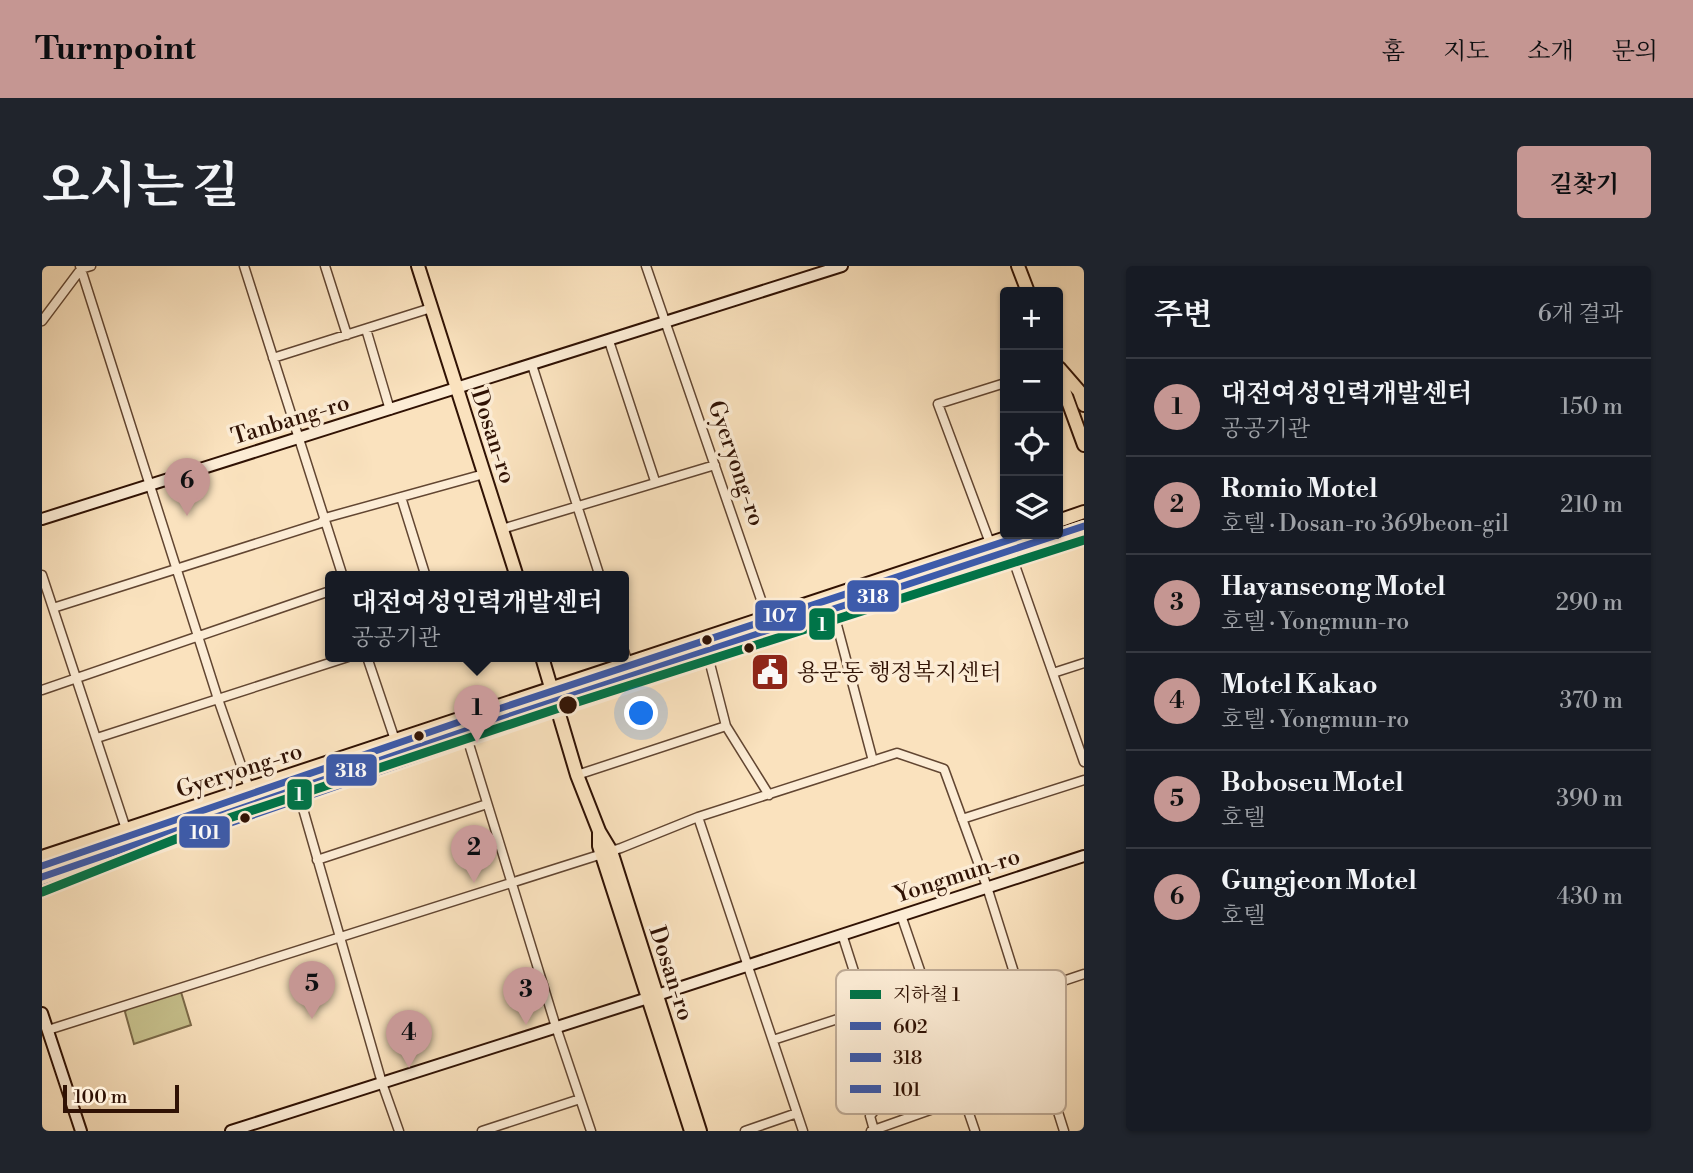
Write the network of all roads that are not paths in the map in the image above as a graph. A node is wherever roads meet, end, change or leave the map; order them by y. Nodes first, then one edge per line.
1 (91, 266) edge
2 (244, 266) edge
3 (326, 266) edge
4 (418, 266) edge
5 (646, 266) edge
6 (842, 266) edge
7 (1018, 266) edge
8 (80, 268) edge
9 (1026, 287) edge
10 (431, 308) junction
11 (42, 321) edge
12 (666, 322) junction
13 (366, 329) junction
14 (347, 335) junction
15 (609, 341) junction
16 (273, 358) junction
17 (532, 365) junction
18 (1063, 373) edge
19 (1000, 385) edge
20 (1063, 388) edge
21 (457, 390) junction
22 (1084, 405) edge
23 (390, 410) junction
24 (299, 438) junction
25 (1084, 446) edge
26 (715, 465) junction
27 (484, 474) junction
28 (655, 481) junction
29 (149, 484) junction
30 (401, 497) junction
31 (577, 506) junction
32 (1084, 512) edge
33 (325, 518) junction
34 (42, 519) edge
35 (1063, 519) edge
36 (1084, 526) edge
37 (502, 529) junction
38 (1002, 539) edge
39 (990, 543) junction
40 (1010, 551) junction
41 (177, 569) junction
42 (341, 571) edge
43 (424, 571) edge
44 (515, 571) edge
45 (598, 571) edge
46 (42, 575) edge
47 (325, 593) edge
48 (53, 608) junction
49 (833, 610) junction
50 (767, 617) junction
51 (198, 636) junction
52 (707, 652) junction
53 (629, 656) edge
54 (333, 662) edge
55 (370, 662) edge
56 (544, 662) edge
57 (614, 662) edge
58 (1084, 663) edge
59 (1053, 673) junction
60 (76, 678) junction
61 (552, 688) junction
62 (42, 690) edge
63 (218, 699) junction
64 (557, 702) junction
65 (726, 726) junction
66 (464, 731) junction
67 (97, 738) junction
68 (395, 740) junction
69 (873, 761) junction
70 (1084, 762) edge
71 (577, 775) junction
72 (1084, 780) edge
73 (249, 788) junction
74 (297, 788) junction
75 (769, 795) junction
76 (486, 804) junction
77 (698, 817) junction
78 (962, 819) junction
79 (126, 829) junction
80 (606, 853) junction
81 (1084, 856) edge
82 (42, 857) edge
83 (317, 860) junction
84 (42, 877) edge
85 (511, 882) junction
86 (986, 887) junction
87 (901, 915) junction
88 (842, 934) junction
89 (340, 937) junction
90 (748, 965) junction
91 (854, 970) edge
92 (920, 970) edge
93 (1013, 970) edge
94 (1084, 974) edge
95 (1066, 980) edge
96 (652, 997) junction
97 (42, 1013) edge
98 (836, 1019) edge
99 (556, 1027) junction
100 (48, 1030) junction
101 (773, 1040) junction
102 (382, 1083) junction
103 (580, 1099) junction
104 (797, 1113) junction
105 (918, 1114) edge
106 (969, 1114) edge
107 (1059, 1114) edge
108 (872, 1130) edge
109 (81, 1131) edge
110 (231, 1131) edge
111 (399, 1131) edge
112 (482, 1131) edge
113 (591, 1131) edge
114 (691, 1131) edge
115 (701, 1131) edge
116 (745, 1131) edge
117 (803, 1131) edge
118 (975, 1131) edge
119 (1064, 1131) edge

1 - 8 street
2 - 16 street
3 - 14 street
4 - 10 main road, Dosan-ro
5 - 12 street, Gyeryong-ro
6 - 12 street, Tanbang-ro
7 - 9 main road
8 - 11 street
8 - 29 street
10 - 13 street
10 - 21 main road, Dosan-ro
12 - 15 street, Tanbang-ro
12 - 26 street, Gyeryong-ro
13 - 14 street
13 - 23 street
14 - 16 street
15 - 17 street, Tanbang-ro
15 - 28 street
16 - 24 street
17 - 21 street, Tanbang-ro
17 - 31 street
18 - 22 main road
19 - 39 street
20 - 25 main road
21 - 23 street, Tanbang-ro
21 - 27 main road, Dosan-ro
23 - 24 street, Tanbang-ro
24 - 29 street, Tanbang-ro
24 - 33 street
26 - 28 street
26 - 50 street, Gyeryong-ro
27 - 30 street
27 - 37 main road, Dosan-ro
28 - 31 street
29 - 34 street, Tanbang-ro
29 - 41 street
30 - 33 street
30 - 43 street
31 - 37 street
31 - 45 street
32 - 35 main road
33 - 41 street
33 - 42 street
36 - 40 main road, Gyeryong-ro
37 - 44 main road, Dosan-ro
38 - 39 main road, Gyeryong-ro
39 - 50 main road, Gyeryong-ro
40 - 49 main road, Gyeryong-ro
40 - 59 street
41 - 48 street
41 - 51 street
46 - 48 street
47 - 51 street
48 - 60 street
49 - 52 main road, Gyeryong-ro
49 - 69 street
50 - 53 main road, Gyeryong-ro
51 - 60 street
51 - 63 street
52 - 64 main road, Gyeryong-ro
52 - 65 street
54 - 63 street
55 - 68 street
56 - 61 main road, Dosan-ro
57 - 61 main road, Gyeryong-ro
58 - 59 street
59 - 70 street
60 - 62 street
60 - 67 street
61 - 64 main road, Dosan-ro
61 - 68 main road, Gyeryong-ro
63 - 67 street
63 - 73 street
64 - 66 main road, Gyeryong-ro
64 - 71 main road, Dosan-ro
65 - 71 street
65 - 75 street
66 - 74 main road, Gyeryong-ro
66 - 76 street
67 - 79 street
68 - 73 main road, Gyeryong-ro
69 - 75 street
69 - 78 street
71 - 80 main road, Dosan-ro
72 - 78 street
73 - 79 main road, Gyeryong-ro
74 - 83 street
74 - 84 main road, Gyeryong-ro
75 - 77 street
76 - 83 street
76 - 85 street
77 - 80 street
77 - 90 street
78 - 86 street
79 - 82 main road, Gyeryong-ro
80 - 85 street
80 - 96 main road, Dosan-ro
81 - 86 street, Yongmun-ro
83 - 89 street
85 - 89 street
85 - 99 street
86 - 87 street, Yongmun-ro
86 - 93 street
87 - 88 street, Yongmun-ro
87 - 92 street
88 - 90 street, Yongmun-ro
88 - 91 street
89 - 100 street
89 - 102 street
90 - 96 street, Yongmun-ro
90 - 101 street
94 - 95 street
96 - 99 street, Yongmun-ro
96 - 114 main road, Dosan-ro
96 - 115 main road, Dosan-ro
97 - 100 street
98 - 101 street
99 - 102 street, Yongmun-ro
99 - 103 street
100 - 109 street
101 - 104 street
102 - 110 street, Yongmun-ro
102 - 111 street
103 - 112 street
103 - 113 street
104 - 116 street
104 - 117 street
105 - 108 street
106 - 118 street
107 - 119 street

